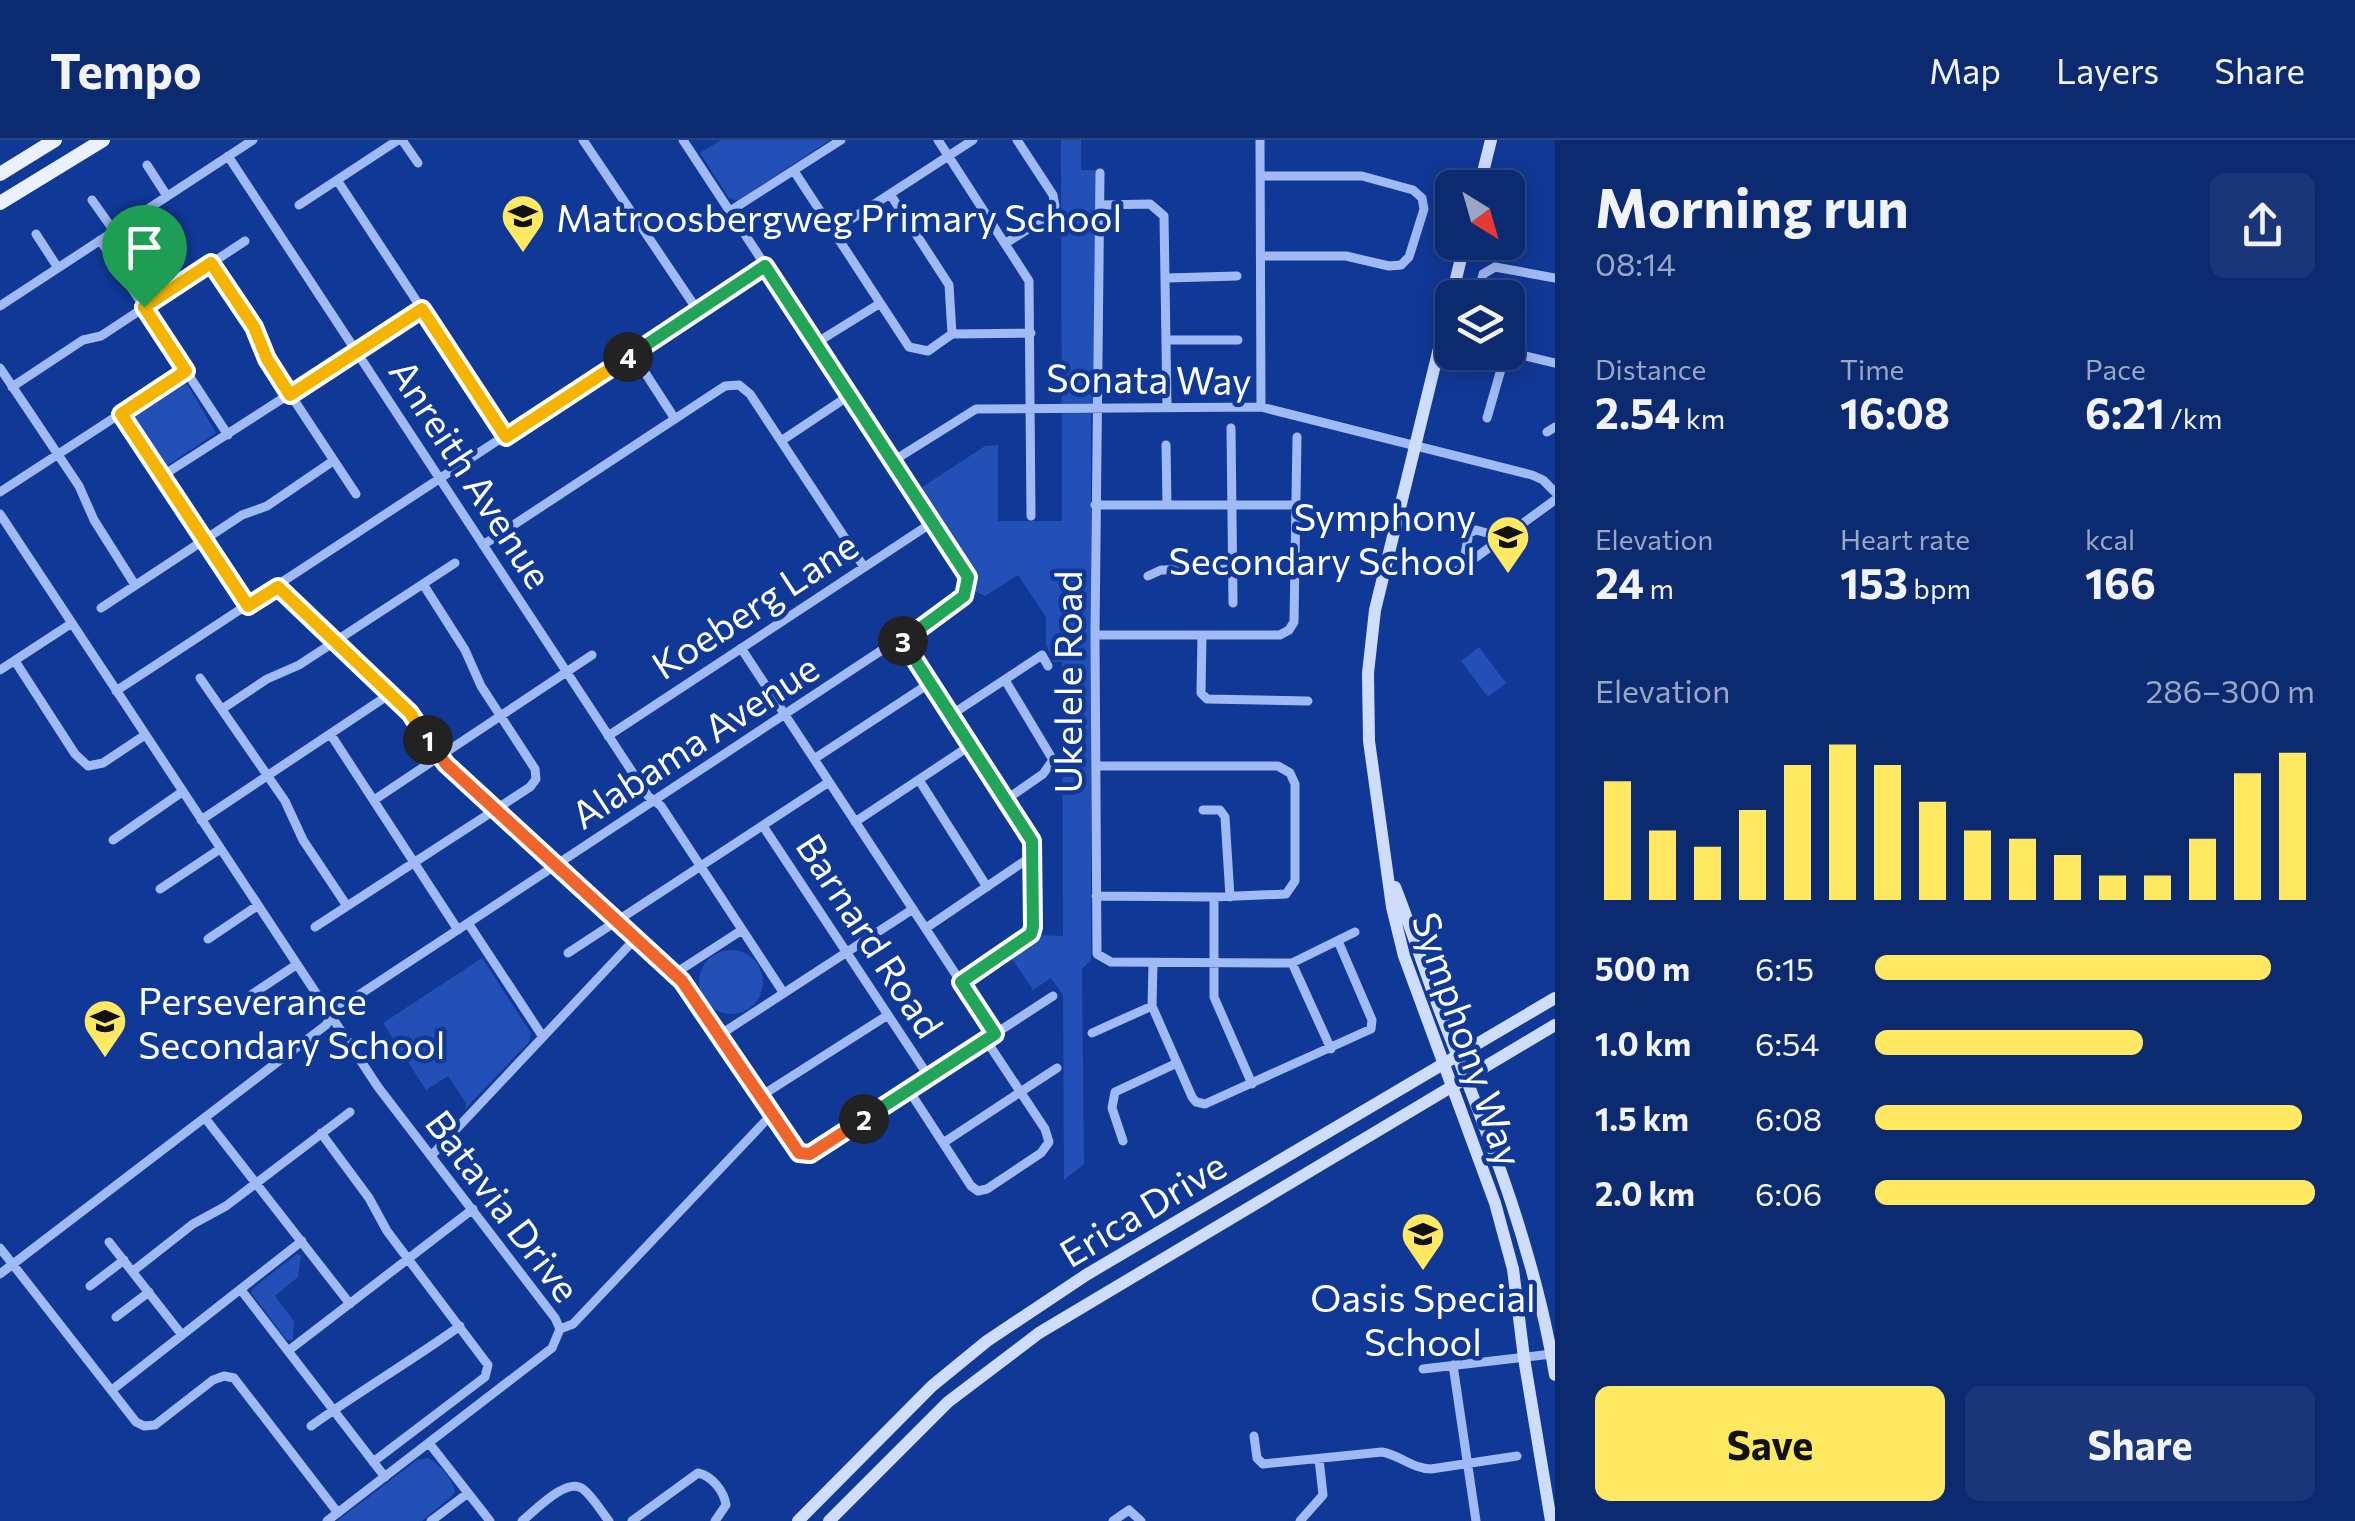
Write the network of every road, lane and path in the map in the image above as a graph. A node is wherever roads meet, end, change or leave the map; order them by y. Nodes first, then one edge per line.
1 (54, 140) edge
2 (103, 140) edge
3 (253, 140) edge
4 (400, 140) edge
5 (584, 140) edge
6 (683, 140) edge
7 (841, 140) edge
8 (938, 140) edge
9 (972, 140) edge
10 (1017, 140) edge
11 (1260, 140) edge
12 (1491, 140) edge
13 (228, 156) junction
14 (949, 156) junction
15 (418, 163) dead end
16 (147, 164) dead end
17 (1484, 170) edge
18 (794, 171) junction
19 (1100, 173) dead end
20 (0, 174) edge
21 (1260, 176) junction
22 (337, 180) junction
23 (890, 194) junction
24 (167, 196) junction
25 (92, 200) dead end
26 (0, 203) edge
27 (299, 205) dead end
28 (1101, 205) junction
29 (730, 212) junction
30 (114, 231) junction
31 (832, 231) junction
32 (36, 234) dead end
33 (100, 240) junction
34 (245, 241) dead end
35 (1006, 243) junction
36 (1260, 256) junction
37 (1461, 260) edge
38 (211, 263) junction
39 (765, 266) junction
40 (58, 268) junction
41 (1237, 276) dead end
42 (1167, 278) junction
43 (1555, 278) edge
44 (1480, 280) edge
45 (1, 304) edge
46 (879, 304) junction
47 (144, 307) junction
48 (422, 309) junction
49 (698, 311) junction
50 (1031, 332) junction
51 (952, 334) junction
52 (1168, 340) junction
53 (1238, 340) dead end
54 (816, 343) junction
55 (356, 352) junction
56 (633, 354) junction
57 (1525, 356) edge
58 (1555, 363) edge
59 (0, 368) edge
60 (1502, 370) edge
61 (186, 371) junction
62 (12, 387) junction
63 (290, 395) junction
64 (850, 395) junction
65 (1028, 406) junction
66 (1097, 407) junction
67 (1167, 407) junction
68 (1261, 408) junction
69 (121, 414) junction
70 (1487, 418) dead end
71 (675, 419) junction
72 (1231, 428) dead end
73 (228, 435) junction
74 (506, 437) junction
75 (1297, 437) dead end
76 (781, 441) junction
77 (1166, 445) dead end
78 (1415, 446) junction
79 (58, 455) junction
80 (334, 461) junction
81 (893, 461) junction
82 (162, 476) junction
83 (440, 480) junction
84 (0, 492) edge
85 (1555, 492) edge
86 (356, 494) dead end
87 (1555, 500) edge
88 (1095, 505) junction
89 (1167, 505) junction
90 (1232, 505) junction
91 (1296, 505) junction
92 (0, 514) edge
93 (1031, 516) dead end
94 (933, 522) junction
95 (1502, 537) junction
96 (205, 540) junction
97 (483, 545) junction
98 (455, 563) dead end
99 (864, 568) junction
100 (1233, 570) junction
101 (1148, 576) dead end
102 (423, 584) junction
103 (136, 586) junction
104 (278, 587) junction
105 (1233, 603) dead end
106 (248, 606) junction
107 (101, 608) dead end
108 (72, 623) junction
109 (1094, 635) junction
110 (1202, 636) junction
111 (902, 639) junction
112 (335, 642) junction
113 (741, 648) junction
114 (592, 656) dead end
115 (15, 661) junction
116 (1048, 666) dead end
117 (0, 670) edge
118 (567, 672) junction
119 (200, 678) dead end
120 (1004, 680) junction
121 (930, 683) junction
122 (116, 692) junction
123 (390, 694) junction
124 (1308, 701) dead end
125 (222, 709) junction
126 (951, 715) junction
127 (502, 716) junction
128 (785, 716) junction
129 (145, 735) junction
130 (331, 735) junction
131 (608, 736) junction
132 (971, 745) junction
133 (439, 756) junction
134 (814, 760) junction
135 (1096, 766) junction
136 (268, 776) junction
137 (919, 780) junction
138 (829, 782) junction
139 (182, 792) junction
140 (374, 800) junction
141 (1007, 800) junction
142 (654, 801) junction
143 (495, 810) junction
144 (1204, 810) dead end
145 (201, 820) junction
146 (855, 822) junction
147 (763, 826) junction
148 (113, 840) dead end
149 (220, 848) junction
150 (1032, 856) junction
151 (415, 862) junction
152 (556, 866) junction
153 (700, 866) junction
154 (1388, 871) junction
155 (987, 887) junction
156 (160, 889) dead end
157 (1096, 896) junction
158 (1214, 897) junction
159 (1230, 897) junction
160 (257, 906) junction
161 (347, 906) junction
162 (912, 909) junction
163 (617, 922) junction
164 (463, 927) junction
165 (315, 928) dead end
166 (926, 928) junction
167 (742, 930) junction
168 (1355, 932) dead end
169 (208, 939) dead end
170 (636, 939) junction
171 (1338, 941) junction
172 (846, 951) junction
173 (568, 953) dead end
174 (1213, 962) junction
175 (1153, 963) junction
176 (1292, 963) junction
177 (296, 965) junction
178 (674, 974) junction
179 (961, 982) junction
180 (783, 992) junction
181 (1052, 996) dead end
182 (248, 997) dead end
183 (1555, 998) edge
184 (1152, 1006) junction
185 (888, 1016) junction
186 (331, 1018) junction
187 (1555, 1025) edge
188 (1092, 1033) dead end
189 (718, 1036) junction
190 (543, 1037) junction
191 (990, 1037) junction
192 (1330, 1049) junction
193 (1458, 1056) junction
194 (1177, 1062) junction
195 (1442, 1066) junction
196 (1056, 1068) dead end
197 (929, 1077) junction
198 (1467, 1077) junction
199 (1252, 1084) junction
200 (1450, 1087) junction
201 (908, 1089) junction
202 (1020, 1091) junction
203 (761, 1096) junction
204 (350, 1112) dead end
205 (772, 1114) junction
206 (206, 1118) junction
207 (321, 1133) junction
208 (1123, 1141) dead end
209 (943, 1143) junction
210 (431, 1156) junction
211 (257, 1183) junction
212 (472, 1209) junction
213 (302, 1241) junction
214 (109, 1242) dead end
215 (0, 1248) edge
216 (409, 1258) junction
217 (124, 1260) junction
218 (13, 1265) junction
219 (133, 1272) junction
220 (0, 1274) edge
221 (90, 1286) dead end
222 (241, 1290) junction
223 (148, 1292) junction
224 (350, 1304) junction
225 (116, 1317) dead end
226 (460, 1326) junction
227 (560, 1329) junction
228 (182, 1336) junction
229 (288, 1351) junction
230 (1552, 1354) junction
231 (1524, 1358) junction
232 (1453, 1366) junction
233 (1422, 1369) dead end
234 (1555, 1375) edge
235 (112, 1390) junction
236 (333, 1410) junction
237 (312, 1426) dead end
238 (1254, 1436) dead end
239 (429, 1442) junction
240 (1517, 1456) dead end
241 (1319, 1459) junction
242 (374, 1462) junction
243 (1467, 1463) junction
244 (385, 1477) junction
245 (468, 1493) junction
246 (338, 1512) junction
247 (327, 1521) edge
248 (432, 1521) edge
249 (490, 1521) edge
250 (522, 1521) edge
251 (609, 1521) edge
252 (632, 1521) edge
253 (715, 1521) edge
254 (798, 1521) edge
255 (829, 1521) edge
256 (1113, 1521) edge
257 (1141, 1521) edge
258 (1300, 1521) edge
259 (1476, 1521) edge
260 (1550, 1521) edge

1 - 20 main road
2 - 26 main road
3 - 13 street
4 - 15 street
4 - 22 street
5 - 49 street
6 - 29 street
7 - 18 street
8 - 14 street
9 - 14 street
10 - 35 street
11 - 21 street
12 - 17 main road
13 - 24 street
13 - 55 street, Anreith Avenue
14 - 23 street
14 - 35 street
16 - 24 street
18 - 29 street
18 - 31 street
19 - 28 street, Ukelele Road
21 - 36 street
21 - 36 street
22 - 27 street
22 - 48 street
23 - 31 street
23 - 51 street
24 - 30 street
25 - 30 street
28 - 42 street
28 - 66 street, Ukelele Road
29 - 39 street
30 - 33 street
31 - 46 street
32 - 40 street
33 - 40 street
33 - 47 street
34 - 38 street
35 - 50 street
36 - 68 street
37 - 78 main road, Symphony Way
38 - 47 street
38 - 63 street
39 - 49 street
39 - 54 street
40 - 45 street
41 - 42 street
42 - 52 street
43 - 44 street
46 - 51 street
46 - 54 street
47 - 61 street
47 - 62 street
48 - 55 street
48 - 74 street
49 - 56 street
50 - 51 street
50 - 65 street
52 - 53 street
52 - 67 street
54 - 64 street
55 - 63 street
55 - 83 street, Anreith Avenue
56 - 71 street
56 - 74 street
57 - 58 street
59 - 62 street
60 - 70 street
61 - 69 street
61 - 73 street
62 - 79 street
63 - 73 street
63 - 80 street
64 - 76 street
64 - 81 street
65 - 66 street, Sonata Way
65 - 81 street, Sonata Way
65 - 93 street
66 - 67 street, Sonata Way
66 - 88 street, Ukelele Road
67 - 68 street, Sonata Way
68 - 78 street, Sonata Way
69 - 79 street
69 - 82 street
71 - 76 street
71 - 97 street
72 - 90 street
73 - 82 street
74 - 83 street
75 - 91 street
76 - 99 street
77 - 89 street
78 - 85 street, Sonata Way
78 - 154 main road, Symphony Way
79 - 84 street
79 - 103 street
80 - 86 street
80 - 96 street
81 - 94 street
82 - 96 street
83 - 97 street, Anreith Avenue
83 - 104 street
87 - 95 street
88 - 89 street
88 - 109 street, Ukelele Road
89 - 90 street
90 - 91 street
90 - 100 street
91 - 110 street
92 - 108 street, Batavia Drive
94 - 99 street, Koeberg Lane
94 - 111 street, Alabama Avenue
95 - 95 street
96 - 103 street
96 - 106 street
97 - 118 street, Anreith Avenue
98 - 102 street
99 - 113 street, Koeberg Lane
100 - 101 street
100 - 105 street
102 - 112 street
102 - 127 street
103 - 107 street
104 - 106 street
104 - 112 street
106 - 122 street
108 - 115 street
108 - 122 street, Batavia Drive
109 - 110 street
109 - 135 street, Ukelele Road
110 - 124 street
111 - 121 street
111 - 128 street, Alabama Avenue
112 - 123 street
112 - 125 street
113 - 128 street
113 - 131 street, Koeberg Lane
114 - 118 street
115 - 117 street
115 - 129 street
116 - 120 street
118 - 127 street
118 - 131 street, Anreith Avenue
119 - 125 street
120 - 126 street
120 - 141 street
121 - 126 street
121 - 134 street
122 - 129 street, Batavia Drive
123 - 130 street
123 - 133 street
125 - 136 street
126 - 132 street
127 - 133 street
127 - 143 street
128 - 134 street
128 - 142 street, Alabama Avenue
129 - 139 street, Batavia Drive
130 - 136 street
130 - 140 street
131 - 142 street, Anreith Avenue
132 - 137 street
132 - 141 street
133 - 140 street
133 - 143 street
134 - 138 street
135 - 157 street, Ukelele Road
135 - 159 street
136 - 145 street
136 - 161 street
137 - 146 street
137 - 155 street
138 - 146 street
138 - 147 street
139 - 145 street, Batavia Drive
139 - 148 street
140 - 151 street
141 - 150 street
142 - 152 street, Alabama Avenue
142 - 153 street, Anreith Avenue
143 - 151 street
143 - 152 street
144 - 159 street
145 - 149 street, Batavia Drive
146 - 162 street
147 - 153 street
147 - 172 street, Barnard Road
149 - 156 street
149 - 160 street, Batavia Drive
150 - 155 street
150 - 179 street
151 - 161 street
151 - 164 street
152 - 163 street
152 - 164 street, Alabama Avenue
153 - 163 street
153 - 167 street, Anreith Avenue
154 - 193 main road, Symphony Way
154 - 195 main road, Symphony Way
155 - 166 street
157 - 158 street
157 - 175 street, Ukelele Road
158 - 159 street
158 - 174 street
160 - 169 street
160 - 177 street, Batavia Drive
161 - 165 street
162 - 166 street
162 - 172 street
163 - 170 street
163 - 173 street
164 - 186 street, Alabama Avenue
164 - 190 street
166 - 179 street
167 - 178 street
167 - 180 street, Anreith Avenue
168 - 171 street
170 - 178 street
170 - 190 street
171 - 176 street
171 - 192 street
172 - 180 street
172 - 185 street, Barnard Road
174 - 175 street
174 - 176 street
174 - 199 street
175 - 184 street
176 - 192 street
177 - 182 street
177 - 186 street, Batavia Drive
178 - 189 street
179 - 191 street
180 - 189 street
181 - 191 street
183 - 193 main road, Erica Drive
184 - 188 street
184 - 194 street
185 - 197 street, Barnard Road
185 - 203 street
186 - 206 street, Alabama Avenue
186 - 210 street, Batavia Drive
187 - 198 main road, Erica Drive
189 - 203 street
190 - 210 street
191 - 197 street
191 - 202 street
192 - 199 street
193 - 195 main road, Erica Drive
193 - 198 main road, Symphony Way
194 - 199 street
194 - 208 street
195 - 200 main road, Symphony Way
195 - 254 main road, Erica Drive
196 - 202 street
197 - 201 street
198 - 200 main road, Erica Drive
198 - 230 main road, Symphony Way
200 - 231 main road, Symphony Way
200 - 255 main road, Erica Drive
201 - 205 street
201 - 209 street
202 - 209 street
202 - 209 street
203 - 205 street
204 - 207 street
205 - 227 street
206 - 211 street
206 - 218 street, Alabama Avenue
207 - 211 street
207 - 216 street
210 - 212 street, Batavia Drive
211 - 213 street
211 - 219 street
212 - 216 street
212 - 227 street, Batavia Drive
213 - 222 street
213 - 224 street
214 - 217 street
215 - 218 street
216 - 224 street
216 - 226 street
217 - 219 street
217 - 221 street
218 - 220 street, Alabama Avenue
218 - 235 street
219 - 223 street
222 - 228 street
222 - 229 street
223 - 225 street
223 - 228 street
224 - 229 street
226 - 236 street
226 - 242 street
227 - 239 street, Batavia Drive
228 - 235 street
229 - 236 street
230 - 231 street
230 - 234 main road, Symphony Way
231 - 232 street
231 - 260 main road, Symphony Way
232 - 233 street
232 - 243 street
235 - 246 street
236 - 237 street
236 - 242 street
238 - 241 street
239 - 244 street, Batavia Drive
239 - 245 street
240 - 243 street
241 - 243 street
241 - 258 street
242 - 244 street
243 - 259 street
244 - 246 street, Batavia Drive
245 - 248 street
245 - 249 street
246 - 247 street, Batavia Drive
250 - 251 street
252 - 253 street
256 - 257 street

